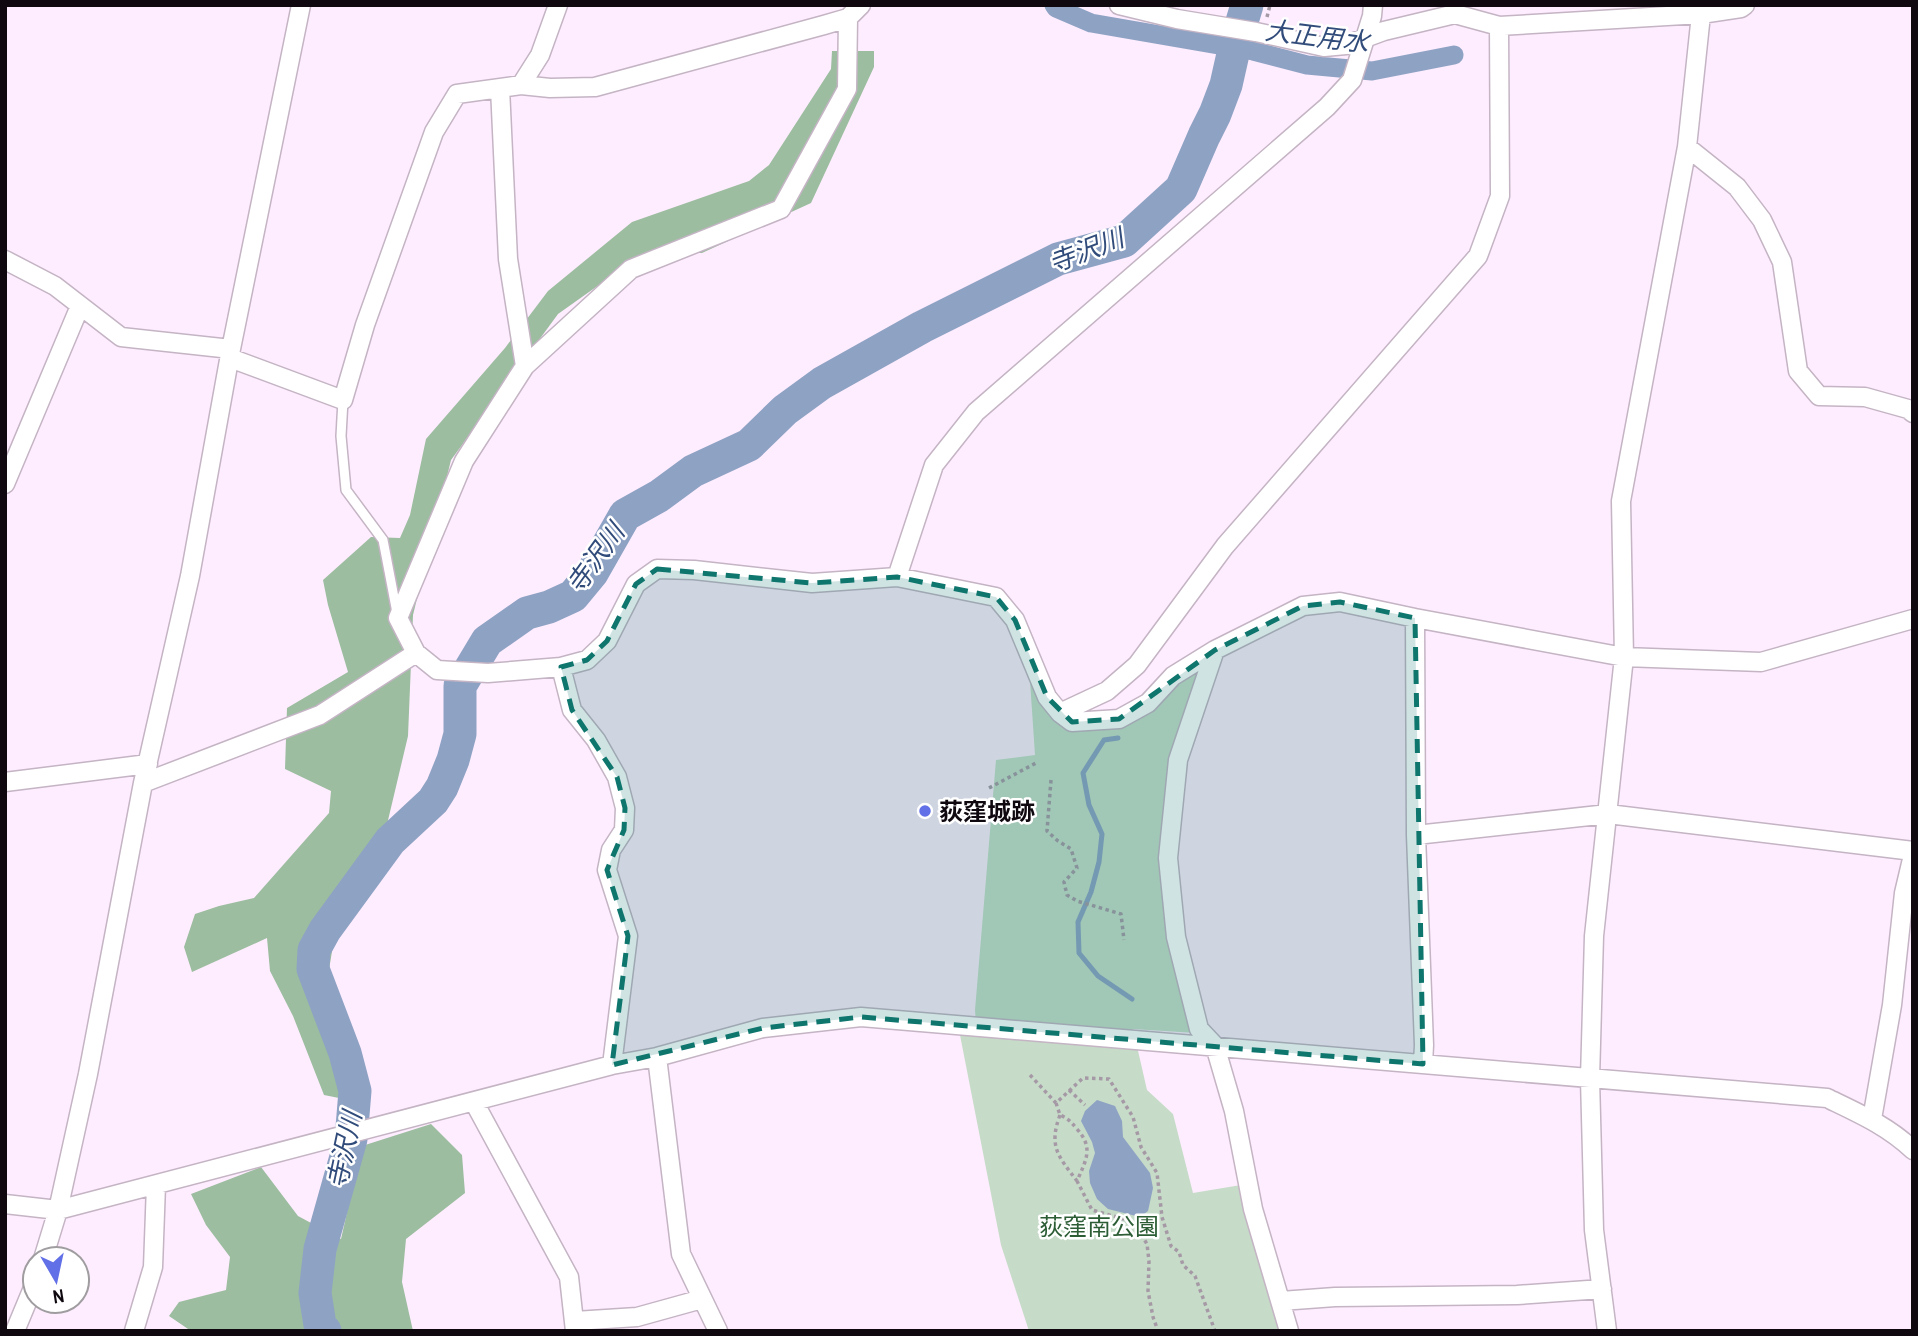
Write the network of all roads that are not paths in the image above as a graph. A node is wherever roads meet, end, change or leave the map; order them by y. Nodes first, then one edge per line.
1 (301, 5) edge
2 (558, 5) edge
3 (1119, 5) edge
4 (1373, 5) edge
5 (1745, 5) edge
6 (1701, 9) edge
7 (854, 11) edge
8 (1499, 26) junction
9 (1363, 45) junction
10 (521, 85) junction
11 (500, 88) junction
12 (1687, 147) junction
13 (5, 260) edge
14 (80, 306) junction
15 (230, 354) junction
16 (524, 366) junction
17 (343, 400) junction
18 (1913, 413) edge
19 (5, 484) edge
20 (897, 578) junction
21 (398, 618) junction
22 (1415, 618) junction
23 (1913, 619) edge
24 (1215, 650) junction
25 (416, 653) junction
26 (1624, 657) junction
27 (561, 667) junction
28 (1060, 713) junction
29 (148, 764) junction
30 (5, 782) edge
31 (143, 783) junction
32 (1608, 814) junction
33 (1416, 835) junction
34 (1913, 853) edge
35 (1908, 895) edge
36 (1215, 1046) junction
37 (657, 1058) junction
38 (1423, 1064) junction
39 (612, 1065) junction
40 (1590, 1079) junction
41 (474, 1102) junction
42 (1872, 1119) junction
43 (1913, 1150) edge
44 (156, 1185) junction
45 (5, 1204) edge
46 (58, 1210) junction
47 (47, 1245) edge
48 (1602, 1289) junction
49 (702, 1298) junction
50 (1280, 1301) junction
51 (575, 1326) edge
52 (134, 1331) edge
53 (718, 1331) edge
54 (1289, 1331) edge
55 (1607, 1331) edge

1 - 15 street
2 - 10 street
3 - 9 street
4 - 9 street
5 - 6 street
6 - 8 street
6 - 12 street
7 - 10 street
7 - 16 street
8 - 9 street
8 - 28 street
9 - 20 street
10 - 11 street
11 - 16 street
11 - 17 street
12 - 18 street
12 - 26 street
13 - 14 street
14 - 15 street
14 - 19 street
15 - 17 street
15 - 29 street
16 - 21 street
17 - 21 lane
20 - 27 street
20 - 28 street
21 - 25 street
22 - 24 street
22 - 26 street
22 - 33 street
23 - 26 street
24 - 28 street
24 - 36 street
25 - 27 street
25 - 31 street
26 - 32 street
27 - 39 street
29 - 30 street
29 - 31 street
31 - 46 street
32 - 33 street
32 - 34 street
32 - 40 street
33 - 38 street
34 - 35 street
35 - 42 street
36 - 37 street
36 - 38 street
36 - 50 street
37 - 39 street
37 - 49 street
38 - 40 street
39 - 41 street
40 - 42 street
40 - 48 street
41 - 44 street
41 - 51 street
42 - 43 street
44 - 46 street
44 - 52 street
45 - 46 street
46 - 47 street
48 - 50 street
48 - 55 street
49 - 51 street
49 - 53 street
50 - 54 street

